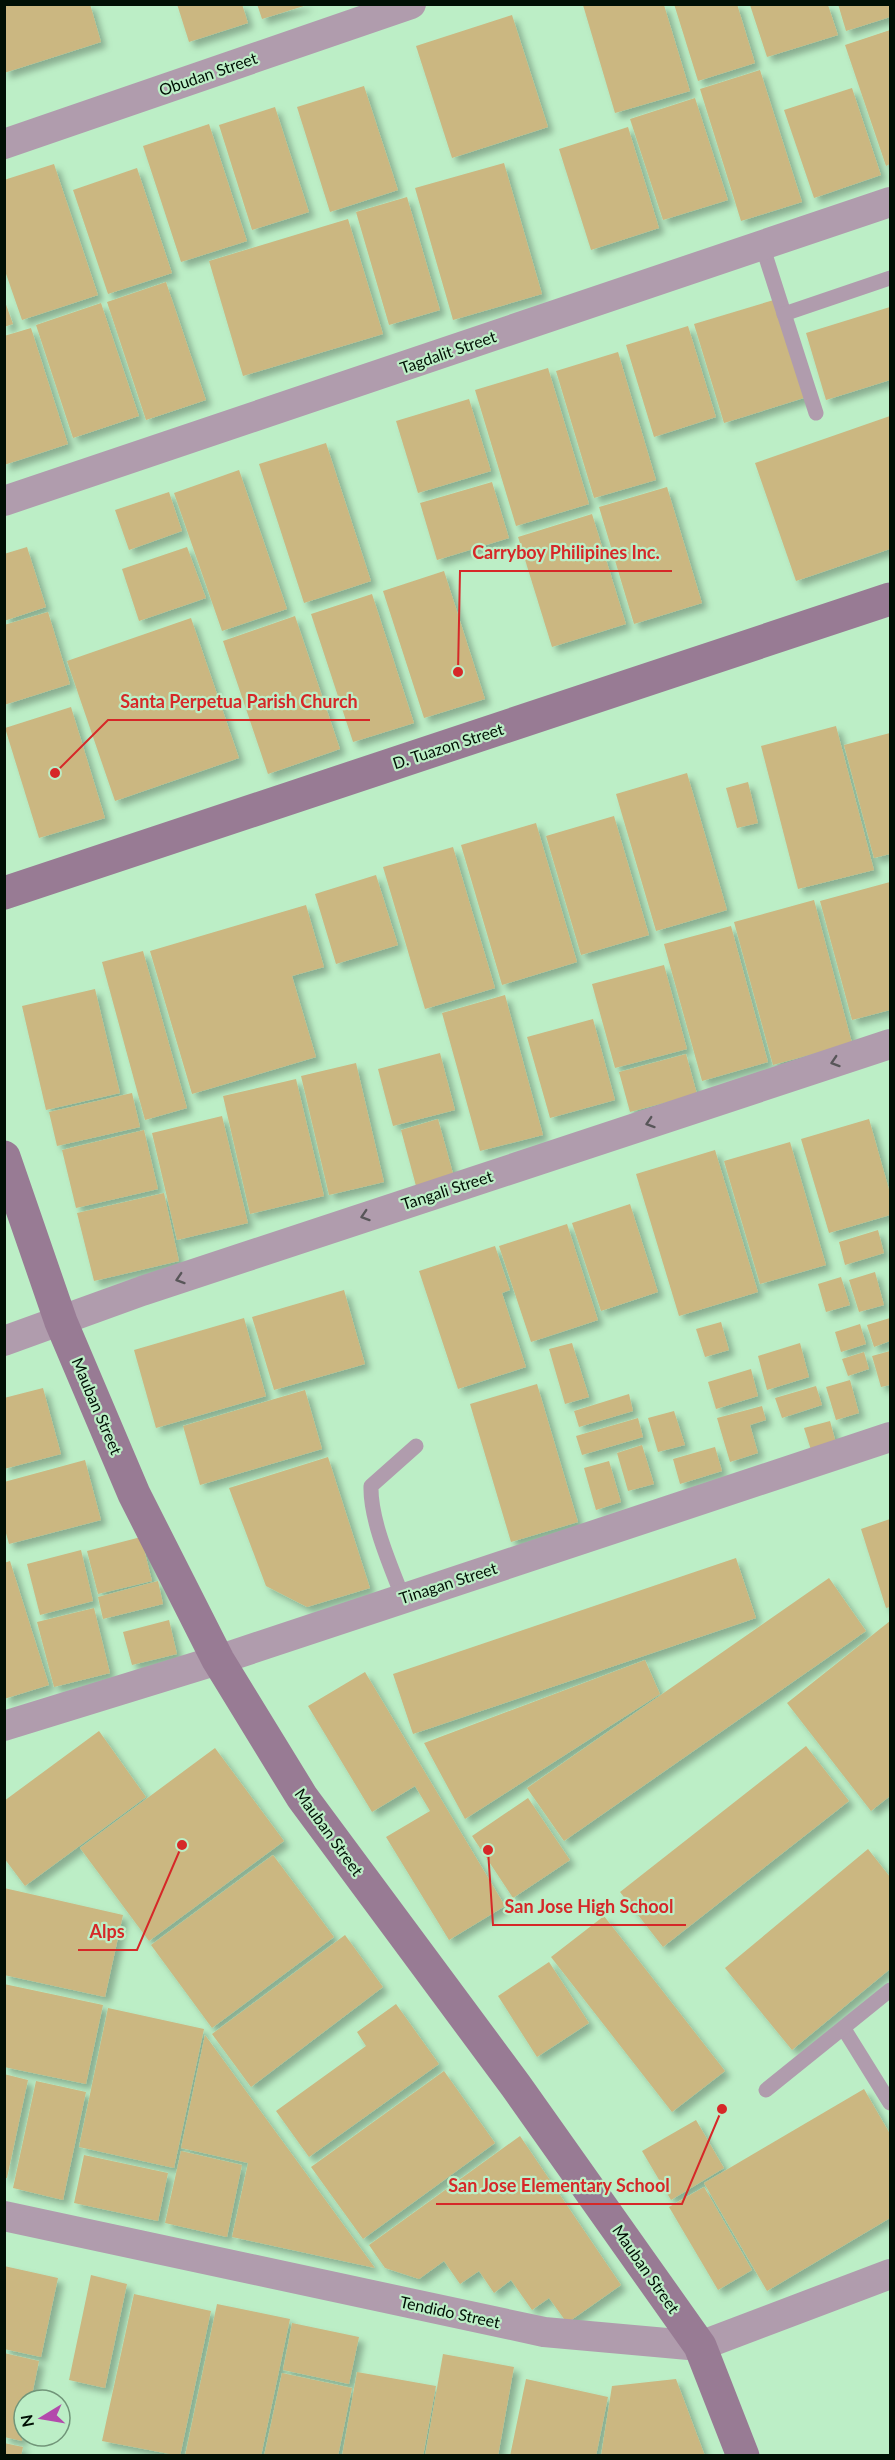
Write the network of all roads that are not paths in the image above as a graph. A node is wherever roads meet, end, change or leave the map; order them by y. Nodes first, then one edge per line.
1 (411, 4) edge
2 (4, 144) edge
3 (891, 202) edge
4 (762, 245) junction
5 (891, 278) edge
6 (784, 314) junction
7 (816, 413) dead end
8 (4, 501) edge
9 (891, 599) edge
10 (4, 893) edge
11 (891, 1044) edge
12 (4, 1157) edge
13 (61, 1322) junction
14 (4, 1341) edge
15 (891, 1437) edge
16 (416, 1446) dead end
17 (403, 1598) junction
18 (218, 1660) junction
19 (4, 1726) edge
20 (891, 1990) edge
21 (844, 2029) junction
22 (766, 2090) dead end
23 (891, 2103) edge
24 (4, 2216) edge
25 (891, 2274) edge
26 (700, 2346) junction
27 (743, 2456) edge

1 - 2 street, Obudan Street
3 - 4 street, Tagdalit Street
4 - 6 lane
4 - 8 street, Tagdalit Street
5 - 6 lane
6 - 7 lane
9 - 10 street, D. Tuazon Street
11 -> 13 street, Tangali Street
12 - 13 street, Mauban Street
13 - 14 street, Tangali Street
13 - 18 street, Mauban Street
15 - 17 street, Tinagan Street
16 - 17 lane
17 - 18 street, Tinagan Street
18 - 19 street, Tinagan Street
18 - 26 street, Mauban Street
20 - 21 lane
21 - 22 lane
21 - 23 lane
24 - 26 street, Tendido Street
25 - 26 street, Tendido Street
26 - 27 street, Mauban Street

